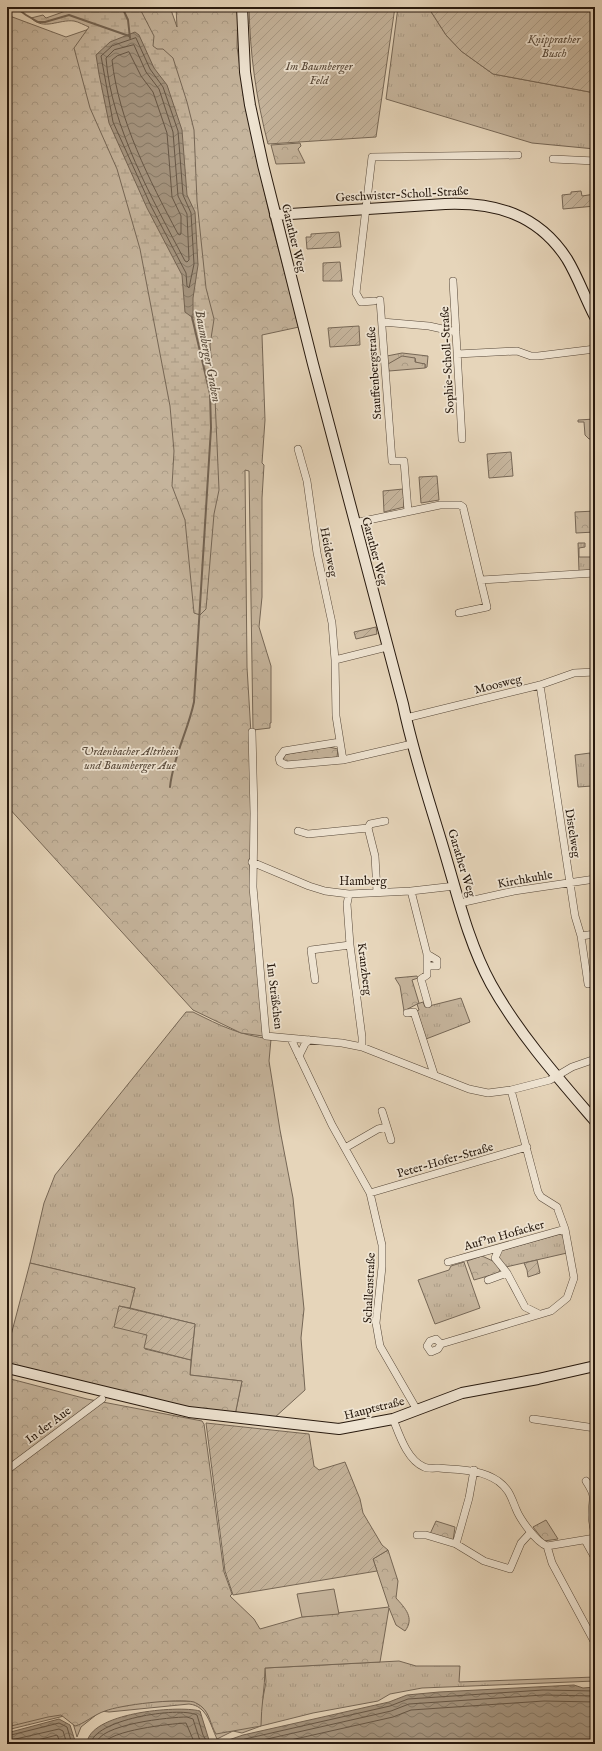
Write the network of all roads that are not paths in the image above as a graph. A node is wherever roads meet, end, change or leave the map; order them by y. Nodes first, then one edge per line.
1 (242, 7) edge
2 (518, 155) dead end
3 (553, 159) dead end
4 (595, 161) edge
5 (366, 209) junction
6 (276, 215) junction
7 (453, 281) dead end
8 (595, 317) edge
9 (382, 322) junction
10 (456, 332) junction
11 (595, 349) edge
12 (457, 354) junction
13 (462, 439) dead end
14 (298, 449) dead end
15 (408, 511) junction
16 (354, 523) junction
17 (595, 574) edge
18 (481, 580) junction
19 (459, 613) dead end
20 (387, 647) junction
21 (335, 660) junction
22 (595, 672) edge
23 (540, 685) junction
24 (406, 718) junction
25 (252, 732) dead end
26 (340, 742) junction
27 (412, 744) junction
28 (343, 760) junction
29 (385, 821) dead end
30 (368, 828) junction
31 (298, 831) dead end
32 (252, 862) junction
33 (595, 879) edge
34 (570, 882) junction
35 (455, 886) junction
36 (411, 891) junction
37 (377, 892) junction
38 (349, 894) junction
39 (460, 903) junction
40 (595, 934) edge
41 (581, 936) junction
42 (350, 945) junction
43 (315, 980) dead end
44 (588, 984) dead end
45 (428, 1004) dead end
46 (407, 1013) dead end
47 (291, 1039) junction
48 (309, 1040) junction
49 (362, 1047) junction
50 (299, 1056) junction
51 (595, 1059) edge
52 (434, 1074) junction
53 (557, 1076) junction
54 (511, 1090) junction
55 (382, 1111) dead end
56 (595, 1121) edge
57 (387, 1127) junction
58 (391, 1140) dead end
59 (527, 1147) junction
60 (345, 1148) junction
61 (370, 1193) junction
62 (565, 1229) junction
63 (499, 1249) junction
64 (484, 1253) junction
65 (495, 1258) junction
66 (448, 1262) dead end
67 (507, 1273) junction
68 (488, 1280) dead end
69 (525, 1307) junction
70 (539, 1314) junction
71 (524, 1319) junction
72 (441, 1344) dead end
73 (595, 1366) edge
74 (7, 1368) edge
75 (105, 1396) junction
76 (417, 1410) junction
77 (393, 1419) junction
78 (533, 1419) dead end
79 (595, 1428) edge
80 (7, 1470) edge
81 (474, 1470) junction
82 (586, 1481) dead end
83 (531, 1532) junction
84 (417, 1535) dead end
85 (595, 1535) edge
86 (595, 1538) edge
87 (585, 1540) junction
88 (456, 1544) junction
89 (546, 1546) junction
90 (595, 1558) edge
91 (595, 1643) edge

1 - 6 street, Garather Weg
2 - 5 street, Stauffenbergstraße
3 - 4 street
5 - 6 street, Geschwister-Scholl-Straße
5 - 8 street, Geschwister-Scholl-Straße
5 - 9 street, Stauffenbergstraße
6 - 16 street, Garather Weg
7 - 10 street, Sophie-Scholl-Straße
9 - 10 street
9 - 15 street, Stauffenbergstraße
10 - 12 street, Sophie-Scholl-Straße
11 - 12 street
12 - 13 street, Sophie-Scholl-Straße
14 - 21 street, Heideweg
15 - 16 street
15 - 18 street
16 - 20 street, Garather Weg
17 - 18 street
18 - 19 street
20 - 21 street
20 - 24 street, Garather Weg
21 - 26 street, Heideweg
22 - 23 street, Moosweg
23 - 24 street, Moosweg
23 - 34 street, Distelweg
24 - 27 street, Garather Weg
25 - 32 street, Im Sträßchen
26 - 28 street, Heideweg
26 - 28 street
27 - 28 street
27 - 35 street, Garather Weg
29 - 30 street
30 - 31 street
30 - 37 street
32 - 38 street, Hamberg
32 - 47 street, Im Sträßchen
33 - 34 street, Kirchkuhle
34 - 39 street, Kirchkuhle
34 - 41 street, Distelweg
35 - 36 street, Hamberg
35 - 39 street, Garather Weg
36 - 37 street, Hamberg
36 - 45 street
37 - 38 street, Hamberg
38 - 42 street, Kranzberg
39 - 53 street, Garather Weg
40 - 41 street
41 - 44 street, Distelweg
42 - 43 street
42 - 49 street, Kranzberg
46 - 52 street
47 - 48 street, Im Sträßchen
47 - 50 street, Schallenstraße
48 - 49 street, Im Sträßchen
48 - 50 street
49 - 52 street, Im Sträßchen
50 - 60 street, Schallenstraße
51 - 53 street, Im Sträßchen
52 - 54 street, Im Sträßchen
53 - 54 street, Im Sträßchen
53 - 56 street, Garather Weg
54 - 59 street
55 - 57 street
57 - 58 street
57 - 60 street
59 - 61 street, Peter-Hofer-Straße
59 - 62 street
60 - 61 street, Schallenstraße
61 - 76 street, Schallenstraße
62 - 63 street, Auf'm Hofacker
62 - 70 street
63 - 64 street, Auf'm Hofacker
63 - 65 street
64 - 65 street
64 - 66 street, Auf'm Hofacker
65 - 67 street
67 - 68 street
67 - 69 street
69 - 70 street
69 - 71 street
70 - 71 street
71 - 72 street
73 - 76 street, Hauptstraße
74 - 75 street, Hauptstraße
75 - 77 street, Hauptstraße
75 - 80 street, In der Aue
76 - 77 street, Hauptstraße
77 - 81 street
78 - 79 street
81 - 83 street
81 - 88 street
82 - 85 street
83 - 88 street
83 - 89 street
84 - 88 street
86 - 87 street
87 - 89 street
87 - 90 street
89 - 91 street

